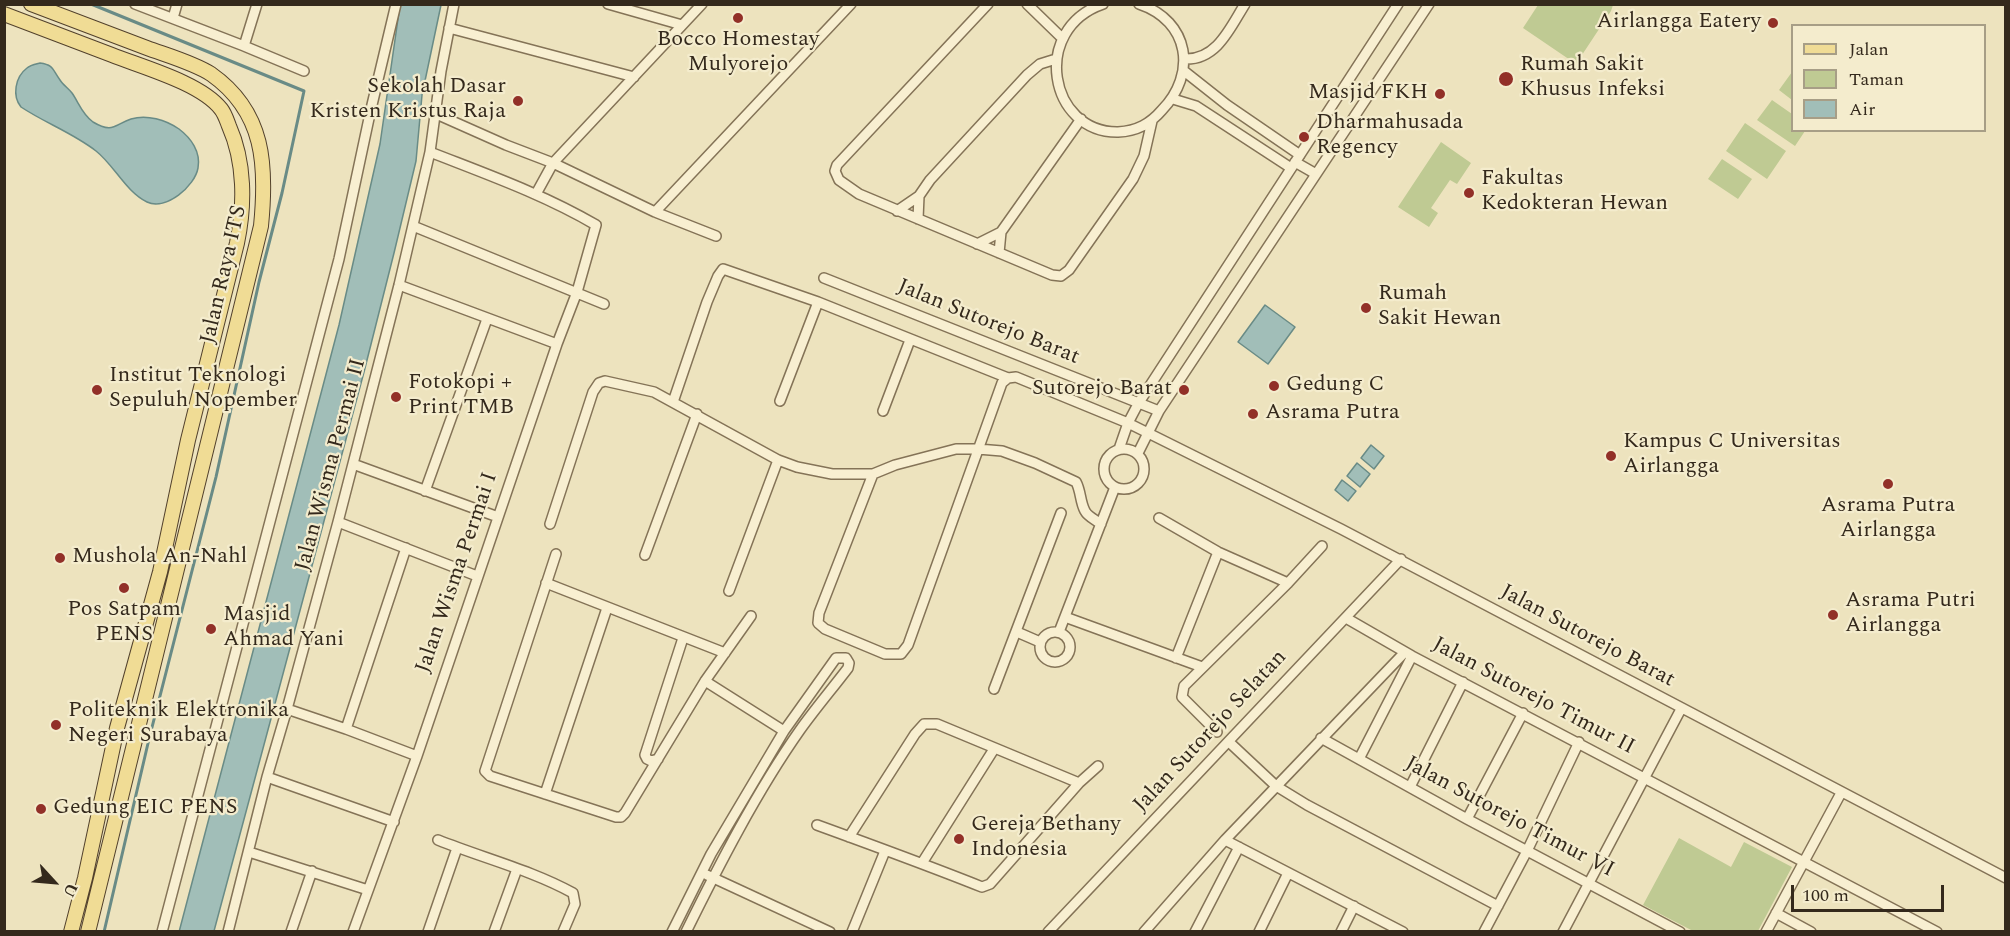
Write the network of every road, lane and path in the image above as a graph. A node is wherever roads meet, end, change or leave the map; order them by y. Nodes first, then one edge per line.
1 (31, 4) edge
2 (135, 4) edge
3 (177, 4) edge
4 (257, 4) edge
5 (396, 4) edge
6 (454, 4) edge
7 (608, 4) edge
8 (702, 4) edge
9 (851, 4) edge
10 (988, 4) edge
11 (1027, 4) edge
12 (1103, 4) edge
13 (1139, 4) edge
14 (1245, 4) edge
15 (1398, 4) edge
16 (1429, 4) edge
17 (633, 8) edge
18 (4, 14) edge
19 (173, 18) junction
20 (82, 23) junction
21 (682, 25) junction
22 (450, 28) junction
23 (103, 31) junction
24 (1062, 38) junction
25 (75, 41) junction
26 (244, 46) junction
27 (96, 49) junction
28 (1056, 59) junction
29 (1185, 59) junction
30 (304, 71) dead end
31 (1184, 71) junction
32 (634, 77) junction
33 (1173, 99) junction
34 (434, 112) junction
35 (1081, 119) junction
36 (1152, 121) junction
37 (430, 152) junction
38 (1295, 162) junction
39 (554, 163) junction
40 (1316, 174) junction
41 (538, 189) junction
42 (919, 196) junction
43 (897, 211) junction
44 (655, 212) junction
45 (918, 219) junction
46 (413, 226) junction
47 (1001, 232) junction
48 (716, 236) dead end
49 (977, 244) junction
50 (999, 253) junction
51 (824, 278) dead end
52 (399, 285) junction
53 (576, 292) junction
54 (818, 302) junction
55 (604, 304) dead end
56 (487, 319) junction
57 (910, 340) junction
58 (557, 344) junction
59 (1008, 378) junction
60 (780, 401) dead end
61 (673, 402) junction
62 (1138, 404) junction
63 (883, 411) dead end
64 (1159, 411) junction
65 (697, 414) junction
66 (1128, 423) junction
67 (190, 432) junction
68 (1148, 434) junction
69 (209, 436) junction
70 (978, 449) junction
71 (1119, 449) junction
72 (186, 452) junction
73 (1138, 453) junction
74 (205, 454) junction
75 (778, 460) junction
76 (353, 464) junction
77 (873, 474) junction
78 (1115, 487) junction
79 (425, 491) junction
80 (1062, 513) dead end
81 (498, 518) junction
82 (1159, 518) dead end
83 (338, 522) junction
84 (550, 524) dead end
85 (1101, 524) junction
86 (1322, 546) dead end
87 (406, 548) junction
88 (1218, 552) junction
89 (556, 554) dead end
90 (645, 555) dead end
91 (1401, 560) junction
92 (477, 576) junction
93 (546, 583) junction
94 (1288, 583) junction
95 (729, 591) dead end
96 (607, 608) junction
97 (751, 616) dead end
98 (1065, 617) junction
99 (1346, 618) junction
100 (1017, 632) junction
101 (1059, 632) junction
102 (683, 638) junction
103 (1041, 642) junction
104 (725, 653) junction
105 (1409, 654) junction
106 (1176, 658) junction
107 (1202, 668) junction
108 (705, 681) junction
109 (1464, 682) junction
110 (994, 690) dead end
111 (287, 709) junction
112 (1681, 709) junction
113 (1523, 713) junction
114 (117, 728) junction
115 (346, 729) junction
116 (784, 731) junction
117 (1217, 732) dead end
118 (137, 734) junction
119 (1321, 738) junction
120 (1229, 742) junction
121 (1579, 742) junction
122 (113, 747) junction
123 (994, 749) junction
124 (133, 752) junction
125 (417, 756) junction
126 (658, 759) junction
127 (1359, 759) junction
128 (1098, 766) dead end
129 (1644, 776) junction
130 (267, 777) junction
131 (1079, 783) junction
132 (1276, 786) junction
133 (1410, 787) junction
134 (1841, 793) junction
135 (545, 794) junction
136 (1467, 819) junction
137 (394, 822) junction
138 (817, 825) dead end
139 (849, 837) junction
140 (438, 840) dead end
141 (1225, 840) junction
142 (1239, 847) junction
143 (457, 848) junction
144 (1527, 850) junction
145 (885, 851) junction
146 (249, 852) junction
147 (922, 863) junction
148 (1805, 863) junction
149 (517, 869) junction
150 (312, 871) junction
151 (702, 872) junction
152 (1288, 873) junction
153 (712, 878) junction
154 (2006, 878) edge
155 (1589, 882) junction
156 (368, 890) junction
157 (1354, 906) junction
158 (1498, 906) junction
159 (1776, 914) junction
160 (1669, 929) edge
161 (71, 932) edge
162 (88, 932) edge
163 (162, 932) edge
164 (228, 932) edge
165 (291, 932) edge
166 (353, 932) edge
167 (428, 932) edge
168 (494, 932) edge
169 (563, 932) edge
170 (672, 932) edge
171 (686, 932) edge
172 (830, 932) edge
173 (852, 932) edge
174 (1048, 932) edge
175 (1144, 932) edge
176 (1195, 932) edge
177 (1259, 932) edge
178 (1341, 932) edge
179 (1403, 932) edge
180 (1484, 932) edge
181 (1563, 932) edge
182 (1680, 932) edge
183 (1766, 932) edge
184 (1811, 932) edge
185 (1937, 932) edge

1 - 20 main road, Jalan Raya ITS
2 - 19 street
3 - 19 street
4 - 26 street
5 - 163 street
6 - 22 street, Jalan Wisma Permai II
7 - 17 street
8 - 21 street
9 - 44 street
10 - 43 street
11 - 24 street
12 - 24 street
13 - 29 street
14 - 29 street
15 - 38 street
16 - 40 street
17 - 21 street
18 - 25 main road, Jalan Raya ITS
19 - 26 street
20 - 23 main road, Jalan Raya ITS
20 - 25 main road
21 - 32 street
22 - 32 street
22 - 34 street, Jalan Wisma Permai II
23 - 27 main road
23 - 69 main road, Jalan Raya ITS
24 - 28 street
25 - 27 main road, Jalan Raya ITS
26 - 30 street
27 - 67 main road, Jalan Raya ITS
28 - 35 street
28 - 42 street
29 - 31 street
31 - 33 street
31 - 38 street
32 - 39 street
33 - 36 street
33 - 38 street
34 - 37 street, Jalan Wisma Permai II
34 - 39 street
35 - 36 street
35 - 47 street
36 - 50 street
37 - 41 street
37 - 46 street, Jalan Wisma Permai II
38 - 40 street
38 - 62 street
39 - 41 street
39 - 44 street
40 - 64 street
41 - 53 street, Jalan Wisma Permai I
42 - 43 street
42 - 45 street
43 - 45 street
44 - 48 street
45 - 49 street
46 - 52 street, Jalan Wisma Permai II
46 - 53 street
47 - 49 street
47 - 50 street
49 - 50 street
51 - 62 street, Jalan Sutorejo Barat
52 - 56 street
52 - 76 street, Jalan Wisma Permai II
53 - 55 street
53 - 58 street, Jalan Wisma Permai I
54 - 57 street, Jalan Sutorejo Barat
54 - 60 street
54 - 61 street, Jalan Sutorejo Barat
56 - 58 street
56 - 79 street
57 - 59 street, Jalan Sutorejo Barat
57 - 63 street
58 - 81 street, Jalan Wisma Permai I
59 - 66 street, Jalan Sutorejo Barat
59 - 70 street
61 - 65 street
61 - 84 street
62 - 64 street, Jalan Sutorejo Barat
62 - 66 street
64 - 68 street
65 - 75 street
65 - 90 street
66 - 68 street, Jalan Sutorejo Barat
66 - 71 street
67 - 69 main road
67 - 72 main road, Jalan Raya ITS
68 - 73 street
68 - 91 street, Jalan Sutorejo Barat
69 - 74 main road, Jalan Raya ITS
70 - 77 street
70 - 77 street
70 - 85 street
71 - 73 street
71 - 78 street
72 - 74 main road
72 - 114 main road, Jalan Raya ITS
73 - 78 street
74 - 118 main road, Jalan Raya ITS
75 - 77 street
75 - 95 street
76 - 79 street
76 - 83 street, Jalan Wisma Permai II
78 - 85 street
79 - 81 street
80 - 100 street
81 - 92 street, Jalan Wisma Permai I
82 - 88 street
83 - 87 street
83 - 111 street, Jalan Wisma Permai II
85 - 98 street
86 - 94 street
87 - 92 street
87 - 115 street
88 - 94 street
88 - 106 street
89 - 93 street
91 - 99 street, Jalan Sutorejo Selatan
91 - 112 street, Jalan Sutorejo Barat
92 - 125 street, Jalan Wisma Permai I
93 - 96 street
93 - 135 street
94 - 107 street
96 - 102 street
96 - 135 street
97 - 104 street
98 - 101 street
98 - 106 street
99 - 105 street, Jalan Sutorejo Timur II
99 - 120 street, Jalan Sutorejo Selatan
100 - 103 street
100 - 110 street
101 - 103 street
101 - 103 street
102 - 104 street
102 - 126 street
104 - 108 street
105 - 109 street, Jalan Sutorejo Timur II
105 - 119 street
105 - 127 street
106 - 107 street
107 - 117 street
108 - 116 street
108 - 126 street
109 - 113 street, Jalan Sutorejo Timur II
109 - 133 street
111 - 115 street
111 - 130 street, Jalan Wisma Permai II
112 - 129 street
112 - 134 street, Jalan Sutorejo Barat
113 - 121 street, Jalan Sutorejo Timur II
113 - 136 street
114 - 118 main road
114 - 122 main road, Jalan Raya ITS
115 - 125 street
116 - 151 street
116 - 153 street
118 - 124 main road, Jalan Raya ITS
119 - 127 street, Jalan Sutorejo Timur VI
119 - 132 street
120 - 132 street
120 - 174 street, Jalan Sutorejo Selatan
121 - 129 street, Jalan Sutorejo Timur II
121 - 144 street
122 - 124 main road
122 - 161 main road, Jalan Raya ITS
123 - 131 street
123 - 139 street
123 - 147 street
124 - 162 main road, Jalan Raya ITS
125 - 137 street, Jalan Wisma Permai I
126 - 135 street
127 - 133 street, Jalan Sutorejo Timur VI
128 - 131 street
129 - 148 street, Jalan Sutorejo Timur II
129 - 155 street
130 - 137 street
130 - 146 street, Jalan Wisma Permai II
131 - 147 street
132 - 141 street
132 - 158 street
133 - 136 street, Jalan Sutorejo Timur VI
134 - 148 street
134 - 154 street, Jalan Sutorejo Barat
136 - 144 street, Jalan Sutorejo Timur VI
137 - 156 street, Jalan Wisma Permai I
138 - 139 street
139 - 145 street
140 - 143 street
141 - 142 street
141 - 175 street
142 - 152 street
142 - 176 street
143 - 149 street
143 - 167 street
144 - 155 street, Jalan Sutorejo Timur VI
144 - 158 street
145 - 147 street
145 - 173 street
146 - 150 street
146 - 164 street, Jalan Wisma Permai II
148 - 159 street
148 - 185 street, Jalan Sutorejo Timur II
149 - 168 street
149 - 169 street
150 - 156 street
150 - 165 street
151 - 153 street
151 - 170 street
152 - 157 street
152 - 177 street
153 - 171 street
153 - 172 street
155 - 160 street, Jalan Sutorejo Timur VI
155 - 181 street
156 - 166 street, Jalan Wisma Permai I
157 - 178 street
157 - 179 street
158 - 180 street
159 - 183 street
159 - 184 street
160 - 182 street, Jalan Sutorejo Timur VI

